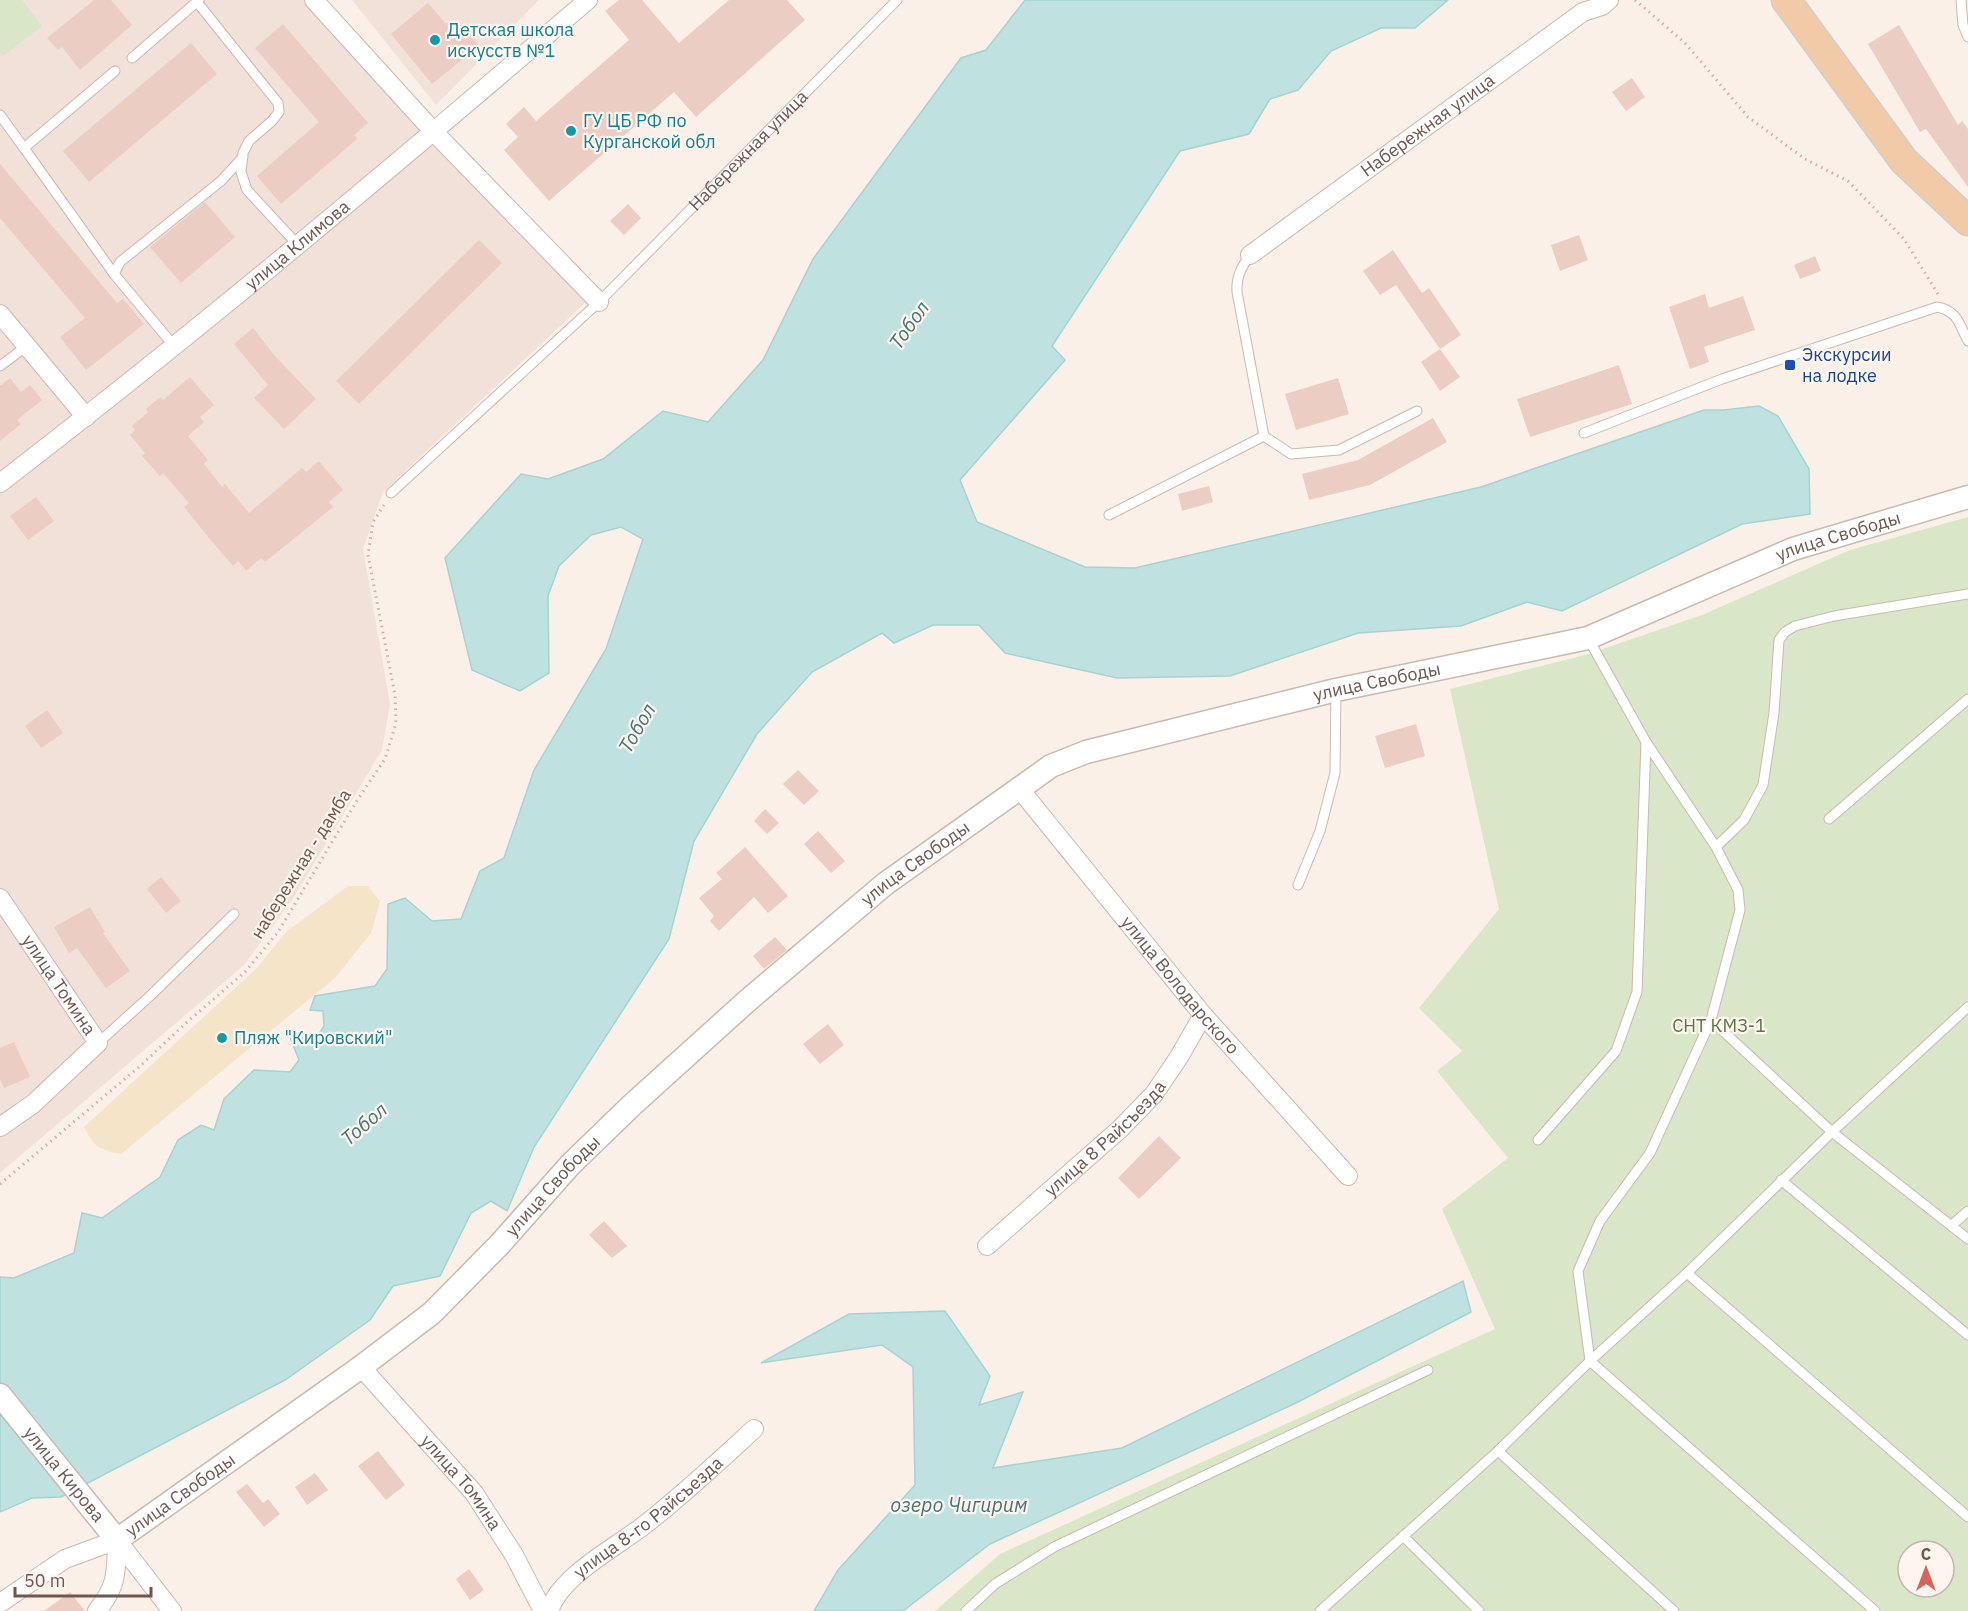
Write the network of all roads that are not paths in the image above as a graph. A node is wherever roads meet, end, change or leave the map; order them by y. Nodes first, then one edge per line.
1 (314, 0) edge
2 (588, 0) edge
3 (897, 0) edge
4 (1609, 0) edge
5 (1786, 0) edge
6 (1960, 0) edge
7 (198, 1) edge
8 (1968, 37) edge
9 (132, 58) dead end
10 (115, 71) dead end
11 (0, 115) edge
12 (434, 132) junction
13 (24, 147) junction
14 (243, 157) junction
15 (1968, 221) edge
16 (298, 245) junction
17 (1250, 255) joint
18 (114, 274) junction
19 (599, 302) junction
20 (0, 314) edge
21 (1968, 341) edge
22 (27, 345) junction
23 (174, 345) junction
24 (0, 366) edge
25 (1417, 411) dead end
26 (86, 417) junction
27 (1584, 433) dead end
28 (1264, 436) junction
29 (0, 483) edge
30 (391, 493) road end
31 (1968, 497) edge
32 (1109, 515) dead end
33 (1968, 594) edge
34 (1588, 638) junction
35 (1336, 690) junction
36 (1968, 699) edge
37 (1646, 742) junction
38 (1018, 788) junction
39 (1829, 819) dead end
40 (1716, 848) junction
41 (1298, 885) dead end
42 (0, 898) edge
43 (234, 914) dead end
44 (1968, 1007) edge
45 (1203, 1015) junction
46 (1711, 1020) junction
47 (98, 1043) junction
48 (0, 1127) edge
49 (1832, 1132) junction
50 (1538, 1140) dead end
51 (1348, 1176) dead end
52 (1781, 1180) junction
53 (1968, 1211) edge
54 (1952, 1226) junction
55 (1968, 1239) edge
56 (987, 1246) dead end
57 (1687, 1273) junction
58 (1968, 1335) edge
59 (1590, 1361) junction
60 (361, 1366) junction
61 (1428, 1370) dead end
62 (0, 1395) edge
63 (754, 1429) dead end
64 (1498, 1451) junction
65 (1968, 1517) edge
66 (1403, 1536) junction
67 (117, 1540) junction
68 (0, 1603) edge
69 (97, 1611) edge
70 (172, 1611) edge
71 (543, 1611) edge
72 (549, 1611) edge
73 (966, 1611) edge
74 (1320, 1611) edge
75 (1479, 1611) edge
76 (1674, 1611) edge
77 (1875, 1611) edge

1 - 12 street
2 - 12 street, улица Климова
3 - 19 lane, Набережная улица
4 - 17 street, Набережная улица
5 - 15 main road
6 - 8 lane
7 - 9 lane
7 - 14 lane
10 - 13 lane
11 - 13 lane
12 - 16 street, улица Климова
12 - 19 street
13 - 18 lane
14 - 16 lane
14 - 18 lane
16 - 23 street, улица Климова
17 - 28 lane
18 - 23 lane
19 - 30 lane, Набережная улица
20 - 22 street
21 - 27 lane
22 - 24 lane
22 - 26 street
23 - 26 street, улица Климова
25 - 28 lane
26 - 29 street, улица Климова
28 - 32 lane
31 - 34 street, улица Свободы
33 - 40 lane
34 - 35 street, улица Свободы
34 - 37 lane
35 - 38 street, улица Свободы
35 - 41 lane
36 - 39 lane
37 - 40 lane
37 - 50 lane
38 - 45 street, улица Володарского
38 - 60 street, улица Свободы
40 - 46 lane
42 - 47 street, улица Томина
43 - 47 lane
44 - 49 lane
45 - 51 street, улица Володарского
45 - 56 street, улица 8 Райсъезда
46 - 49 lane
46 - 59 lane
47 - 48 street
49 - 52 lane
49 - 54 lane
52 - 57 lane
52 - 58 lane
53 - 54 lane
54 - 55 lane
57 - 59 lane
57 - 65 lane
59 - 64 lane
59 - 77 lane
60 - 67 street, улица Свободы
60 - 71 street, улица Томина
61 - 73 lane
62 - 67 street, улица Кирова
63 - 72 street, улица 8-го Райсъезда
64 - 66 lane
64 - 76 lane
66 - 74 lane
66 - 75 lane
67 - 68 street
67 - 69 street, улица Свободы
67 - 70 street, улица Кирова

